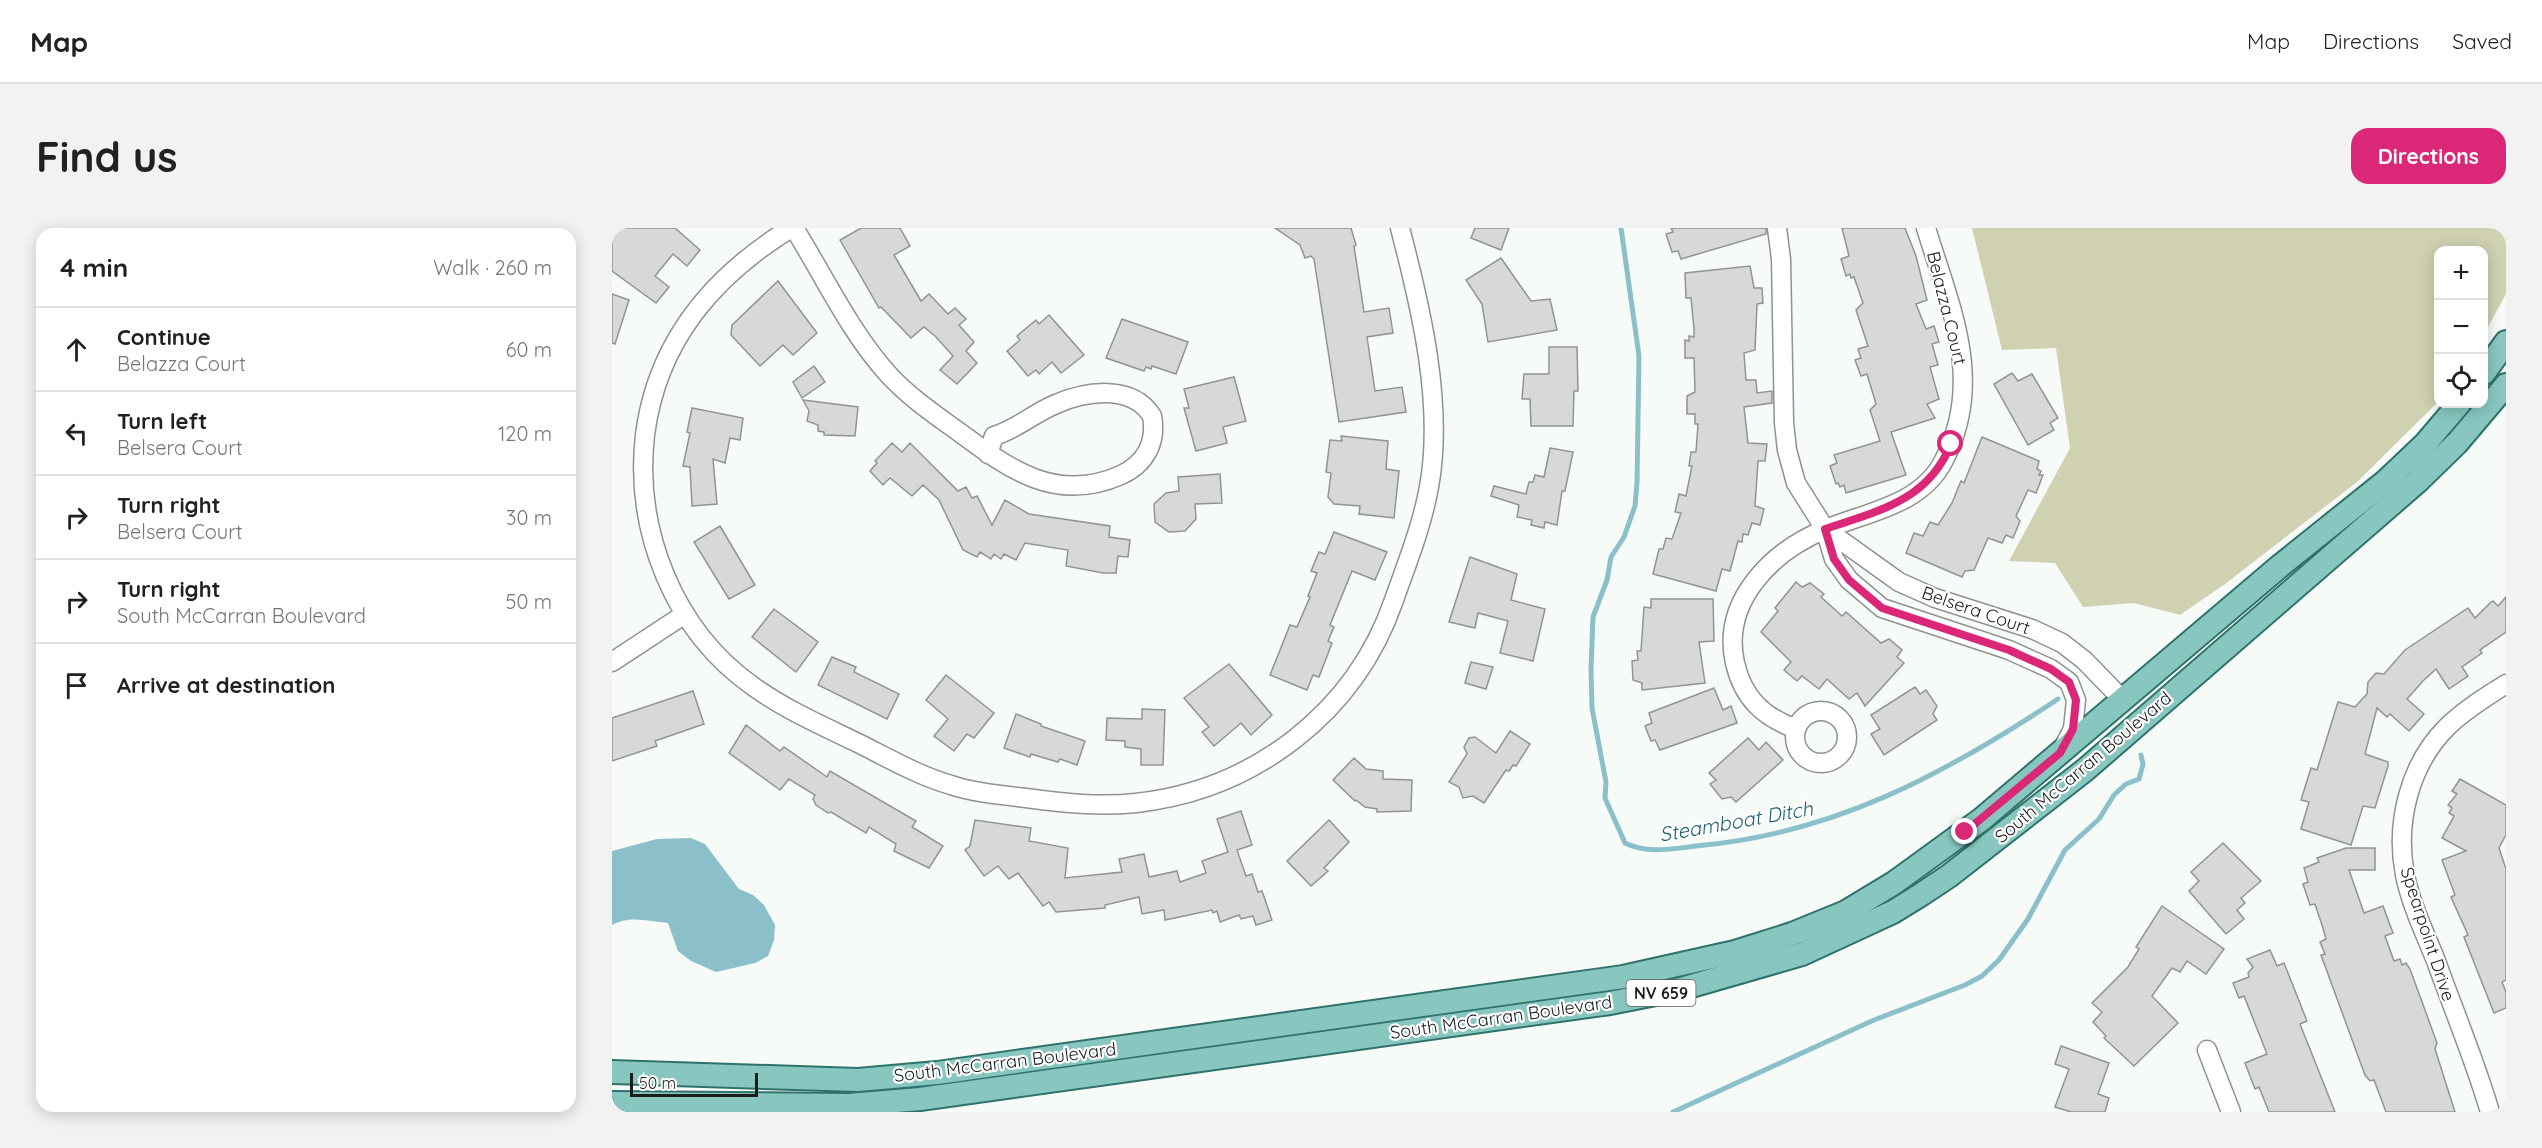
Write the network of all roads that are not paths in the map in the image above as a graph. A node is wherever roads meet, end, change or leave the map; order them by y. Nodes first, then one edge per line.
1 (792, 228) edge
2 (1400, 228) edge
3 (1777, 228) edge
4 (1926, 228) edge
5 (2506, 342) edge
6 (2488, 367) edge
7 (2506, 385) edge
8 (2456, 408) edge
9 (988, 454) junction
10 (1825, 529) junction
11 (1899, 582) junction
12 (1882, 608) junction
13 (685, 614) junction
14 (2003, 618) junction
15 (1996, 645) junction
16 (612, 662) edge
17 (2506, 684) edge
18 (2121, 699) junction
19 (1796, 729) dead end
20 (2060, 753) junction
21 (2085, 770) junction
22 (2207, 1050) dead end
23 (612, 1072) edge
24 (612, 1103) edge
25 (2231, 1112) edge
26 (2490, 1112) edge

1 - 9 street
1 - 13 street
2 - 13 street
3 - 10 street, Belsera Court
4 - 10 street, Belazza Court
5 - 6 main road
7 - 21 main road, South McCarran Boulevard / NV 659
8 - 18 main road, South McCarran Boulevard / NV 659
9 - 9 street
10 - 11 street, Belsera Court
10 - 12 street, Belsera Court
10 - 19 street, Belazza Court
11 - 12 street
11 - 14 street, Belsera Court
12 - 15 street, Belsera Court
13 - 16 street
14 - 15 street
14 - 18 street, Belsera Court
15 - 20 street, Belsera Court
17 - 26 street, Spearpoint Drive
18 - 20 main road, South McCarran Boulevard / NV 659
18 - 21 main road
20 - 23 main road, South McCarran Boulevard / NV 659
21 - 24 main road, South McCarran Boulevard / NV 659
22 - 25 street

